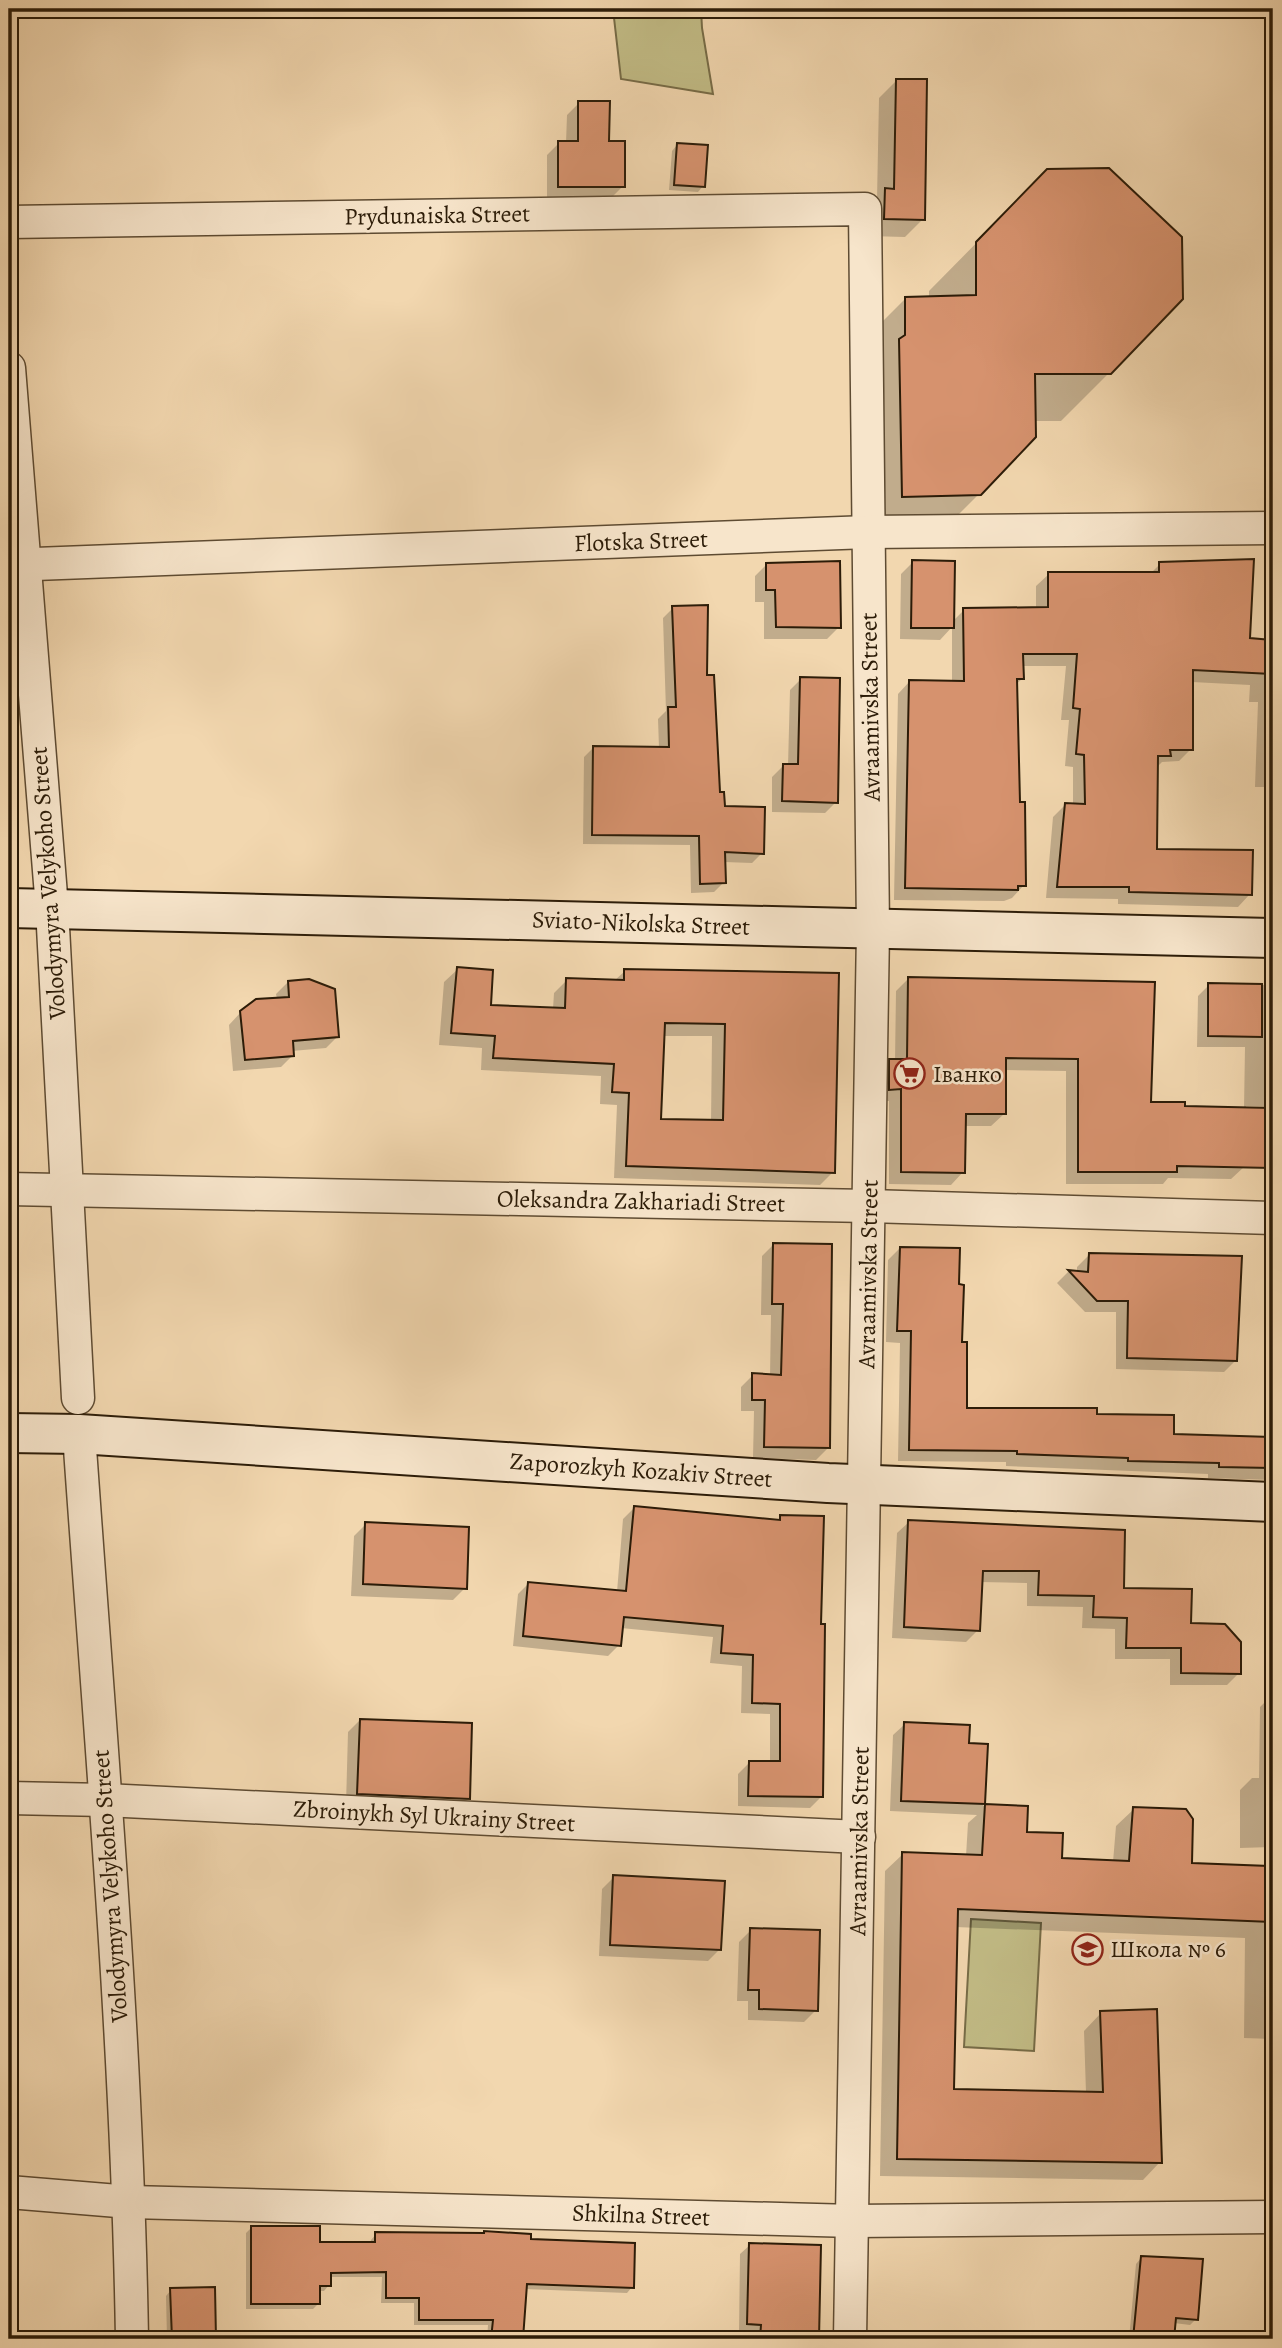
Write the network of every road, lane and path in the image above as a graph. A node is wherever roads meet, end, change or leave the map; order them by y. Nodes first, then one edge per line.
1 (865, 209) joint
2 (9, 222) edge
3 (9, 368) edge
4 (1273, 528) edge
5 (868, 532) junction
6 (17, 565) edge
7 (9, 908) edge
8 (52, 908) junction
9 (873, 930) junction
10 (1273, 938) edge
11 (9, 1189) edge
12 (66, 1190) junction
13 (869, 1206) junction
14 (1273, 1218) edge
15 (78, 1416) junction
16 (9, 1433) edge
17 (865, 1484) junction
18 (1273, 1502) edge
19 (9, 1798) edge
20 (105, 1800) junction
21 (859, 1837) junction
22 (9, 2192) edge
23 (130, 2202) junction
24 (1273, 2217) edge
25 (853, 2221) junction
26 (132, 2339) edge
27 (850, 2339) edge

1 - 2 street, Prydunaiska Street
1 - 5 street, Avraamivska Street
3 - 6 street, Volodymyra Velykoho Street
4 - 5 street, Flotska Street
5 - 6 street, Flotska Street
5 - 9 street, Avraamivska Street
6 - 8 street, Volodymyra Velykoho Street
7 - 8 main road, Sviato-Nikolska Street
8 - 9 main road, Sviato-Nikolska Street
8 - 12 street, Volodymyra Velykoho Street
9 - 10 main road, Sviato-Nikolska Street
9 - 13 street, Avraamivska Street
11 - 12 street, Oleksandra Zakhariadi Street
12 - 13 street, Oleksandra Zakhariadi Street
12 - 15 street, Volodymyra Velykoho Street
13 - 14 street, Oleksandra Zakhariadi Street
13 - 17 street, Avraamivska Street
15 - 16 main road, Zaporozkyh Kozakiv Street
15 - 17 main road, Zaporozkyh Kozakiv Street
15 - 20 street, Volodymyra Velykoho Street
17 - 18 main road, Zaporozkyh Kozakiv Street
17 - 21 street, Avraamivska Street
19 - 20 street, Zbroinykh Syl Ukrainy Street
20 - 21 street, Zbroinykh Syl Ukrainy Street
20 - 23 street, Volodymyra Velykoho Street
21 - 25 street, Avraamivska Street
22 - 23 street, Shkilna Street
23 - 25 street, Shkilna Street
23 - 26 street, Volodymyra Velykoho Street
24 - 25 street, Shkilna Street
25 - 27 street, Avraamivska Street

